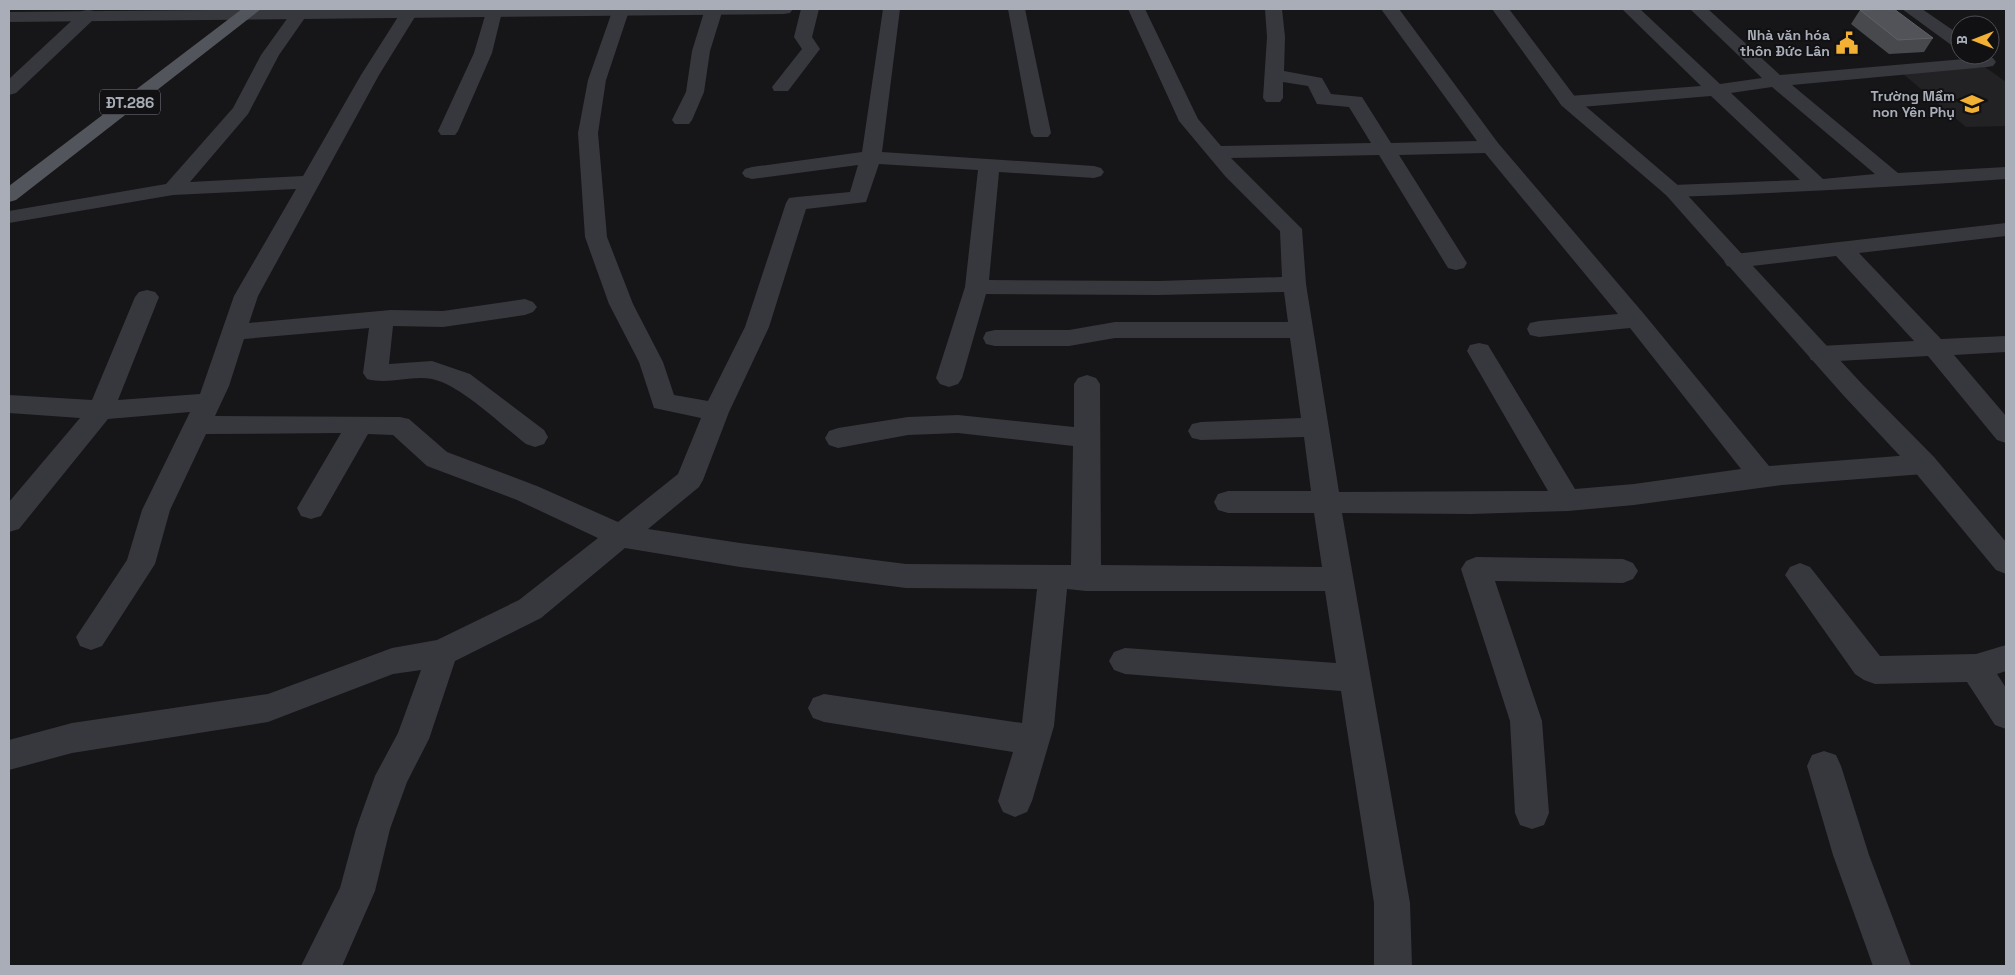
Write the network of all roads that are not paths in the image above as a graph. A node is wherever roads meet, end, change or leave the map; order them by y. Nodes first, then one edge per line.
1 (784, 9) edge
2 (810, 9) edge
3 (891, 9) edge
4 (1016, 9) edge
5 (1136, 9) edge
6 (1274, 9) edge
7 (1390, 9) edge
8 (1500, 9) edge
9 (1630, 9) edge
10 (1698, 9) edge
11 (1911, 9) edge
12 (714, 10) edge
13 (249, 11) edge
14 (620, 11) junction
15 (300, 12) junction
16 (409, 12) junction
17 (493, 12) junction
18 (88, 16) junction
19 (9, 17) edge
20 (1950, 36) edge
21 (1955, 65) edge
22 (1274, 75) junction
23 (1776, 81) junction
24 (782, 87) dead end
25 (9, 89) edge
26 (1716, 90) junction
27 (1273, 98) dead end
28 (1569, 102) junction
29 (682, 120) dead end
30 (448, 131) dead end
31 (1041, 133) dead end
32 (1492, 147) junction
33 (1386, 151) junction
34 (1214, 152) junction
35 (871, 156) junction
36 (988, 164) junction
37 (1094, 172) dead end
38 (752, 173) dead end
39 (2006, 173) edge
40 (1893, 179) junction
41 (311, 182) junction
42 (1818, 186) junction
43 (173, 190) junction
44 (1673, 191) junction
45 (9, 196) edge
46 (9, 217) edge
47 (2006, 229) edge
48 (1843, 250) junction
49 (1735, 261) junction
50 (1456, 263) dead end
51 (1294, 284) junction
52 (977, 287) junction
53 (148, 297) dead end
54 (525, 307) dead end
55 (382, 319) junction
56 (1636, 320) junction
57 (1539, 329) dead end
58 (1301, 330) junction
59 (233, 332) junction
60 (996, 338) dead end
61 (2006, 344) edge
62 (1934, 347) junction
63 (1479, 350) dead end
64 (1820, 354) junction
65 (949, 378) dead end
66 (1087, 384) dead end
67 (9, 404) edge
68 (101, 410) junction
69 (716, 412) junction
70 (203, 414) junction
71 (360, 424) junction
72 (2004, 427) edge
73 (1316, 428) junction
74 (1201, 431) dead end
75 (535, 437) dead end
76 (838, 438) dead end
77 (1088, 438) junction
78 (1924, 464) junction
79 (1762, 477) junction
80 (1327, 500) junction
81 (1567, 500) junction
82 (1228, 502) dead end
83 (311, 508) dead end
84 (9, 520) edge
85 (621, 536) junction
86 (2006, 562) edge
87 (1623, 572) dead end
88 (1800, 575) dead end
89 (1053, 578) junction
90 (1086, 578) junction
91 (1338, 580) junction
92 (91, 637) dead end
93 (442, 653) junction
94 (2006, 658) edge
95 (1124, 661) dead end
96 (1976, 668) junction
97 (1354, 678) junction
98 (824, 708) dead end
99 (2006, 716) edge
100 (1034, 740) junction
101 (9, 755) edge
102 (1824, 766) dead end
103 (1015, 801) dead end
104 (1532, 813) dead end
105 (320, 966) edge
106 (1393, 966) edge
107 (1892, 966) edge

1 - 12 street
2 - 24 street
3 - 35 street
4 - 31 street
5 - 34 street
6 - 22 street
7 - 32 street
8 - 28 street
9 - 26 street
10 - 23 street
11 - 20 street
12 - 14 street
12 - 29 street
13 - 15 street
13 - 18 street
13 - 45 main road, ĐT.286
14 - 17 street
14 - 69 street
15 - 16 street
15 - 43 street
16 - 17 street
16 - 41 street
17 - 30 street
18 - 19 street
18 - 25 street
21 - 23 street
22 - 27 street
22 - 33 street
23 - 26 street
23 - 40 street
26 - 28 street
26 - 42 street
28 - 44 street
32 - 33 street
32 - 56 street
33 - 34 street
33 - 50 street
34 - 51 street
35 - 36 street
35 - 38 street
35 - 69 street
36 - 37 street
36 - 52 street
39 - 40 street
40 - 42 street
41 - 43 street
41 - 59 street
42 - 44 street
43 - 46 street
44 - 49 street
47 - 48 street
48 - 49 street
48 - 62 street
49 - 64 street
51 - 52 street
51 - 58 street
52 - 65 street
53 - 68 street
54 - 55 street
55 - 59 street
55 - 75 street
56 - 57 street
56 - 79 street
58 - 60 street
58 - 73 street
59 - 70 street
61 - 62 street
62 - 64 street
62 - 72 street
63 - 81 street
64 - 78 street
66 - 77 street
67 - 68 street
68 - 70 street
68 - 84 street
69 - 85 street
70 - 71 street
70 - 92 street
71 - 83 street
71 - 85 street
73 - 74 street
73 - 80 street
76 - 77 street
77 - 90 street
78 - 79 street
78 - 86 street
79 - 81 street
80 - 81 street
80 - 82 street
80 - 91 street
85 - 89 street
85 - 93 street
87 - 104 street
88 - 96 street
89 - 90 street
89 - 100 street
90 - 91 street
91 - 97 street
93 - 101 street
93 - 105 street
94 - 96 street
95 - 97 street
96 - 99 street
97 - 106 street
98 - 100 street
100 - 103 street
102 - 107 street

